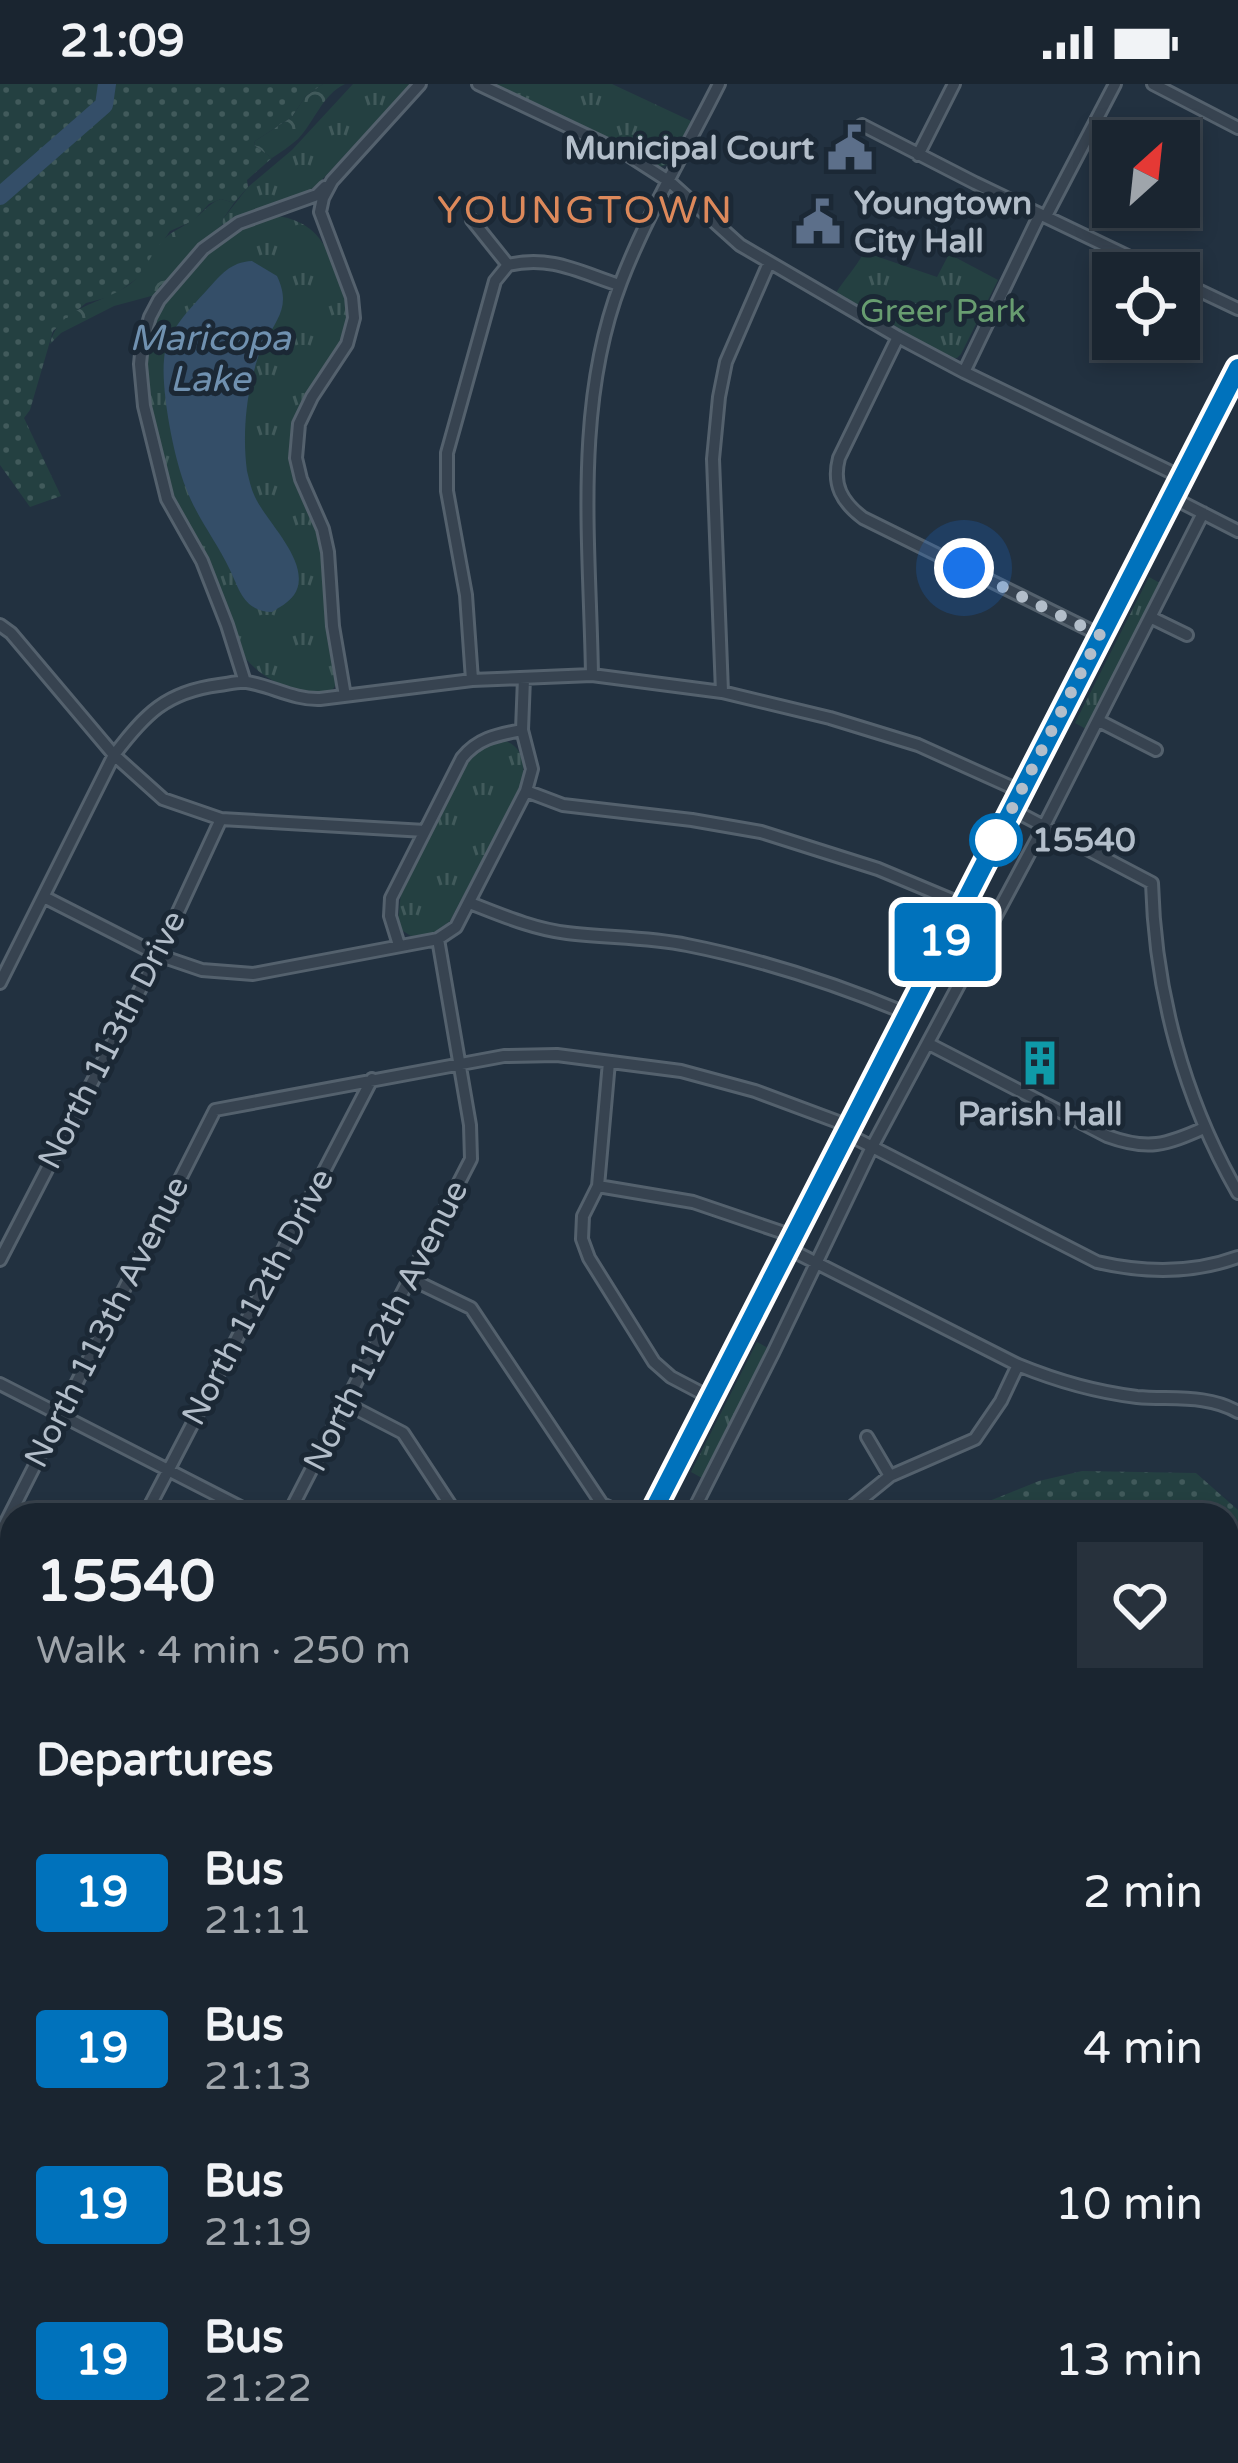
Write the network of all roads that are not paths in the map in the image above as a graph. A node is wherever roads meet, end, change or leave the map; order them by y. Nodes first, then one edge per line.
1 (420, 84) edge
2 (478, 84) edge
3 (718, 84) edge
4 (954, 84) edge
5 (1115, 84) edge
6 (1154, 84) edge
7 (862, 125) dead end
8 (1238, 128) edge
9 (918, 155) junction
10 (332, 182) junction
11 (670, 182) junction
12 (1043, 215) junction
13 (472, 220) dead end
14 (1120, 252) edge
15 (769, 263) junction
16 (508, 265) junction
17 (619, 285) junction
18 (1200, 290) edge
19 (1238, 309) edge
20 (898, 337) junction
21 (1238, 371) edge
22 (964, 372) junction
23 (1181, 477) junction
24 (1171, 497) junction
25 (1203, 513) junction
26 (1238, 530) edge
27 (1152, 618) junction
28 (0, 625) edge
29 (1187, 634) dead end
30 (1100, 635) junction
31 (592, 675) junction
32 (524, 678) junction
33 (472, 680) junction
34 (244, 682) junction
35 (722, 692) junction
36 (345, 696) junction
37 (1099, 721) junction
38 (522, 730) junction
39 (1156, 750) dead end
40 (114, 755) junction
41 (526, 791) junction
42 (1020, 791) junction
43 (1011, 808) junction
44 (221, 819) junction
45 (1045, 826) junction
46 (424, 831) junction
47 (44, 897) junction
48 (470, 903) junction
49 (964, 905) junction
50 (438, 939) junction
51 (399, 945) junction
52 (158, 955) junction
53 (0, 983) edge
54 (908, 1014) junction
55 (929, 1044) junction
56 (609, 1062) junction
57 (460, 1063) junction
58 (372, 1079) junction
59 (1204, 1128) junction
60 (847, 1130) junction
61 (872, 1148) junction
62 (598, 1186) junction
63 (1238, 1193) edge
64 (790, 1242) junction
65 (1238, 1257) edge
66 (0, 1260) edge
67 (817, 1263) junction
68 (411, 1279) junction
69 (1018, 1365) junction
70 (0, 1384) edge
71 (710, 1398) junction
72 (347, 1404) junction
73 (1238, 1412) edge
74 (60, 1416) junction
75 (867, 1437) dead end
76 (167, 1471) junction
77 (890, 1476) junction
78 (16, 1503) edge
79 (151, 1503) edge
80 (232, 1503) edge
81 (294, 1503) edge
82 (449, 1503) edge
83 (601, 1503) edge
84 (657, 1503) edge
85 (697, 1503) edge
86 (857, 1503) edge

1 - 10 street
2 - 11 street
3 - 11 street
4 - 9 street
5 - 12 street
6 - 8 street
7 - 9 street
9 - 12 street
10 - 34 street
10 - 36 street
11 - 15 street
11 - 17 street
12 - 14 street
12 - 22 street
13 - 16 street
15 - 20 street
15 - 35 street
16 - 17 street
16 - 33 street
17 - 31 street
18 - 19 street
20 - 22 street
20 - 30 street
21 - 23 street
22 - 23 street
23 - 24 street
24 - 25 street
24 - 30 street
25 - 26 street
25 - 27 street
27 - 29 street
27 - 37 street
28 - 40 street
30 - 42 street
31 - 32 street
31 - 35 street
32 - 33 street
32 - 38 street
33 - 36 street
34 - 36 street
34 - 40 street
35 - 42 street
37 - 39 street
37 - 45 street
38 - 41 street
38 - 46 street
40 - 44 street
40 - 47 street
41 - 48 street
41 - 49 street
42 - 43 street
43 - 45 street
43 - 49 street
44 - 46 street
44 - 52 street, North 113th Drive
45 - 55 street
45 - 59 street
46 - 51 street
47 - 52 street
47 - 53 street
48 - 50 street
48 - 54 street
49 - 54 street
50 - 51 street
50 - 57 street, North 112th Avenue
51 - 52 street
52 - 66 street, North 113th Drive
54 - 60 street
55 - 59 street
55 - 61 street
56 - 57 street
56 - 60 street
56 - 62 street
57 - 58 street
57 - 68 street, North 112th Avenue
58 - 74 street, North 113th Avenue
58 - 76 street, North 112th Drive
59 - 63 street
60 - 61 street
60 - 64 street
61 - 65 street
61 - 67 street
62 - 64 street
62 - 71 street
64 - 67 street
64 - 71 street
67 - 69 street
67 - 85 street
68 - 72 street, North 112th Avenue
68 - 83 street
69 - 73 street
69 - 77 street
70 - 74 street
71 - 84 street
72 - 81 street, North 112th Avenue
72 - 82 street
74 - 76 street
74 - 78 street, North 113th Avenue
75 - 77 street
76 - 79 street, North 112th Drive
76 - 80 street
77 - 86 street

